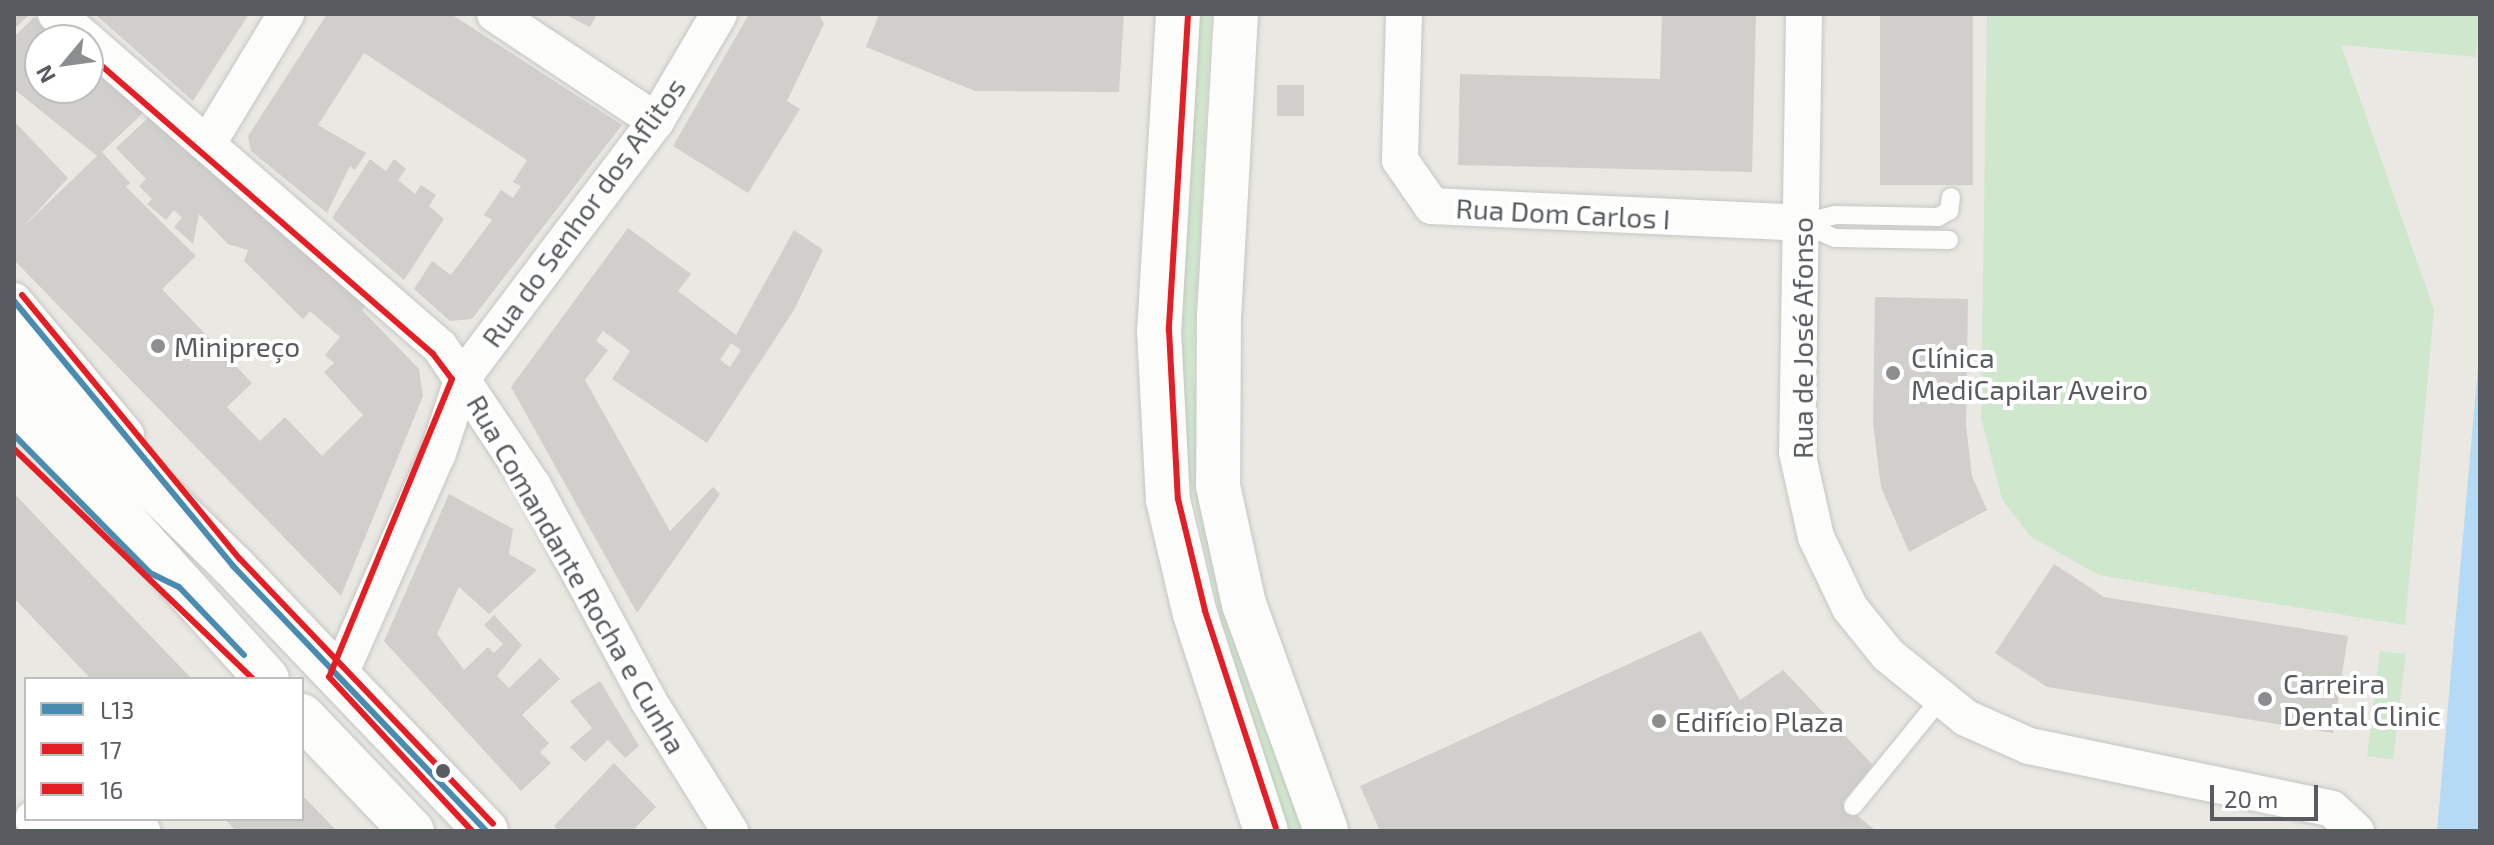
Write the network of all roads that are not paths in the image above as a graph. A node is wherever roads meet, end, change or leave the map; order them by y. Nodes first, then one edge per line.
1 (286, 14) edge
2 (495, 14) edge
3 (719, 14) edge
4 (1178, 14) edge
5 (1236, 14) edge
6 (1404, 14) edge
7 (1804, 14) edge
8 (104, 54) edge
9 (656, 121) junction
10 (208, 143) junction
11 (1951, 197) dead end
12 (1801, 223) junction
13 (1949, 240) dead end
14 (14, 301) edge
15 (14, 351) edge
16 (463, 377) junction
17 (14, 398) edge
18 (14, 435) edge
19 (233, 566) junction
20 (179, 587) junction
21 (339, 676) junction
22 (265, 677) edge
23 (1941, 698) junction
24 (304, 718) edge
25 (1853, 806) dead end
26 (51, 821) edge
27 (142, 831) edge
28 (412, 831) edge
29 (486, 831) edge
30 (730, 831) edge
31 (1266, 831) edge
32 (1326, 831) edge
33 (2356, 831) edge

1 - 10 street
2 - 9 street
3 - 9 street, Rua do Senhor dos Aflitos
4 - 31 main road
5 - 32 main road
6 - 12 street, Rua Dom Carlos I
7 - 12 street, Rua de José Afonso
8 - 10 street, Rua Comandante Rocha e Cunha
9 - 16 street, Rua do Senhor dos Aflitos
10 - 16 street, Rua Comandante Rocha e Cunha
11 - 12 lane
12 - 13 lane
12 - 23 street, Rua de José Afonso
14 - 19 street
15 - 19 main road
16 - 21 street, Rua do Senhor dos Aflitos
16 - 30 street, Rua Comandante Rocha e Cunha
17 - 20 main road
18 - 20 main road
19 - 21 main road
20 - 22 main road
21 - 29 main road
23 - 25 lane
23 - 33 street, Rua de José Afonso
24 - 28 main road
26 - 27 street

